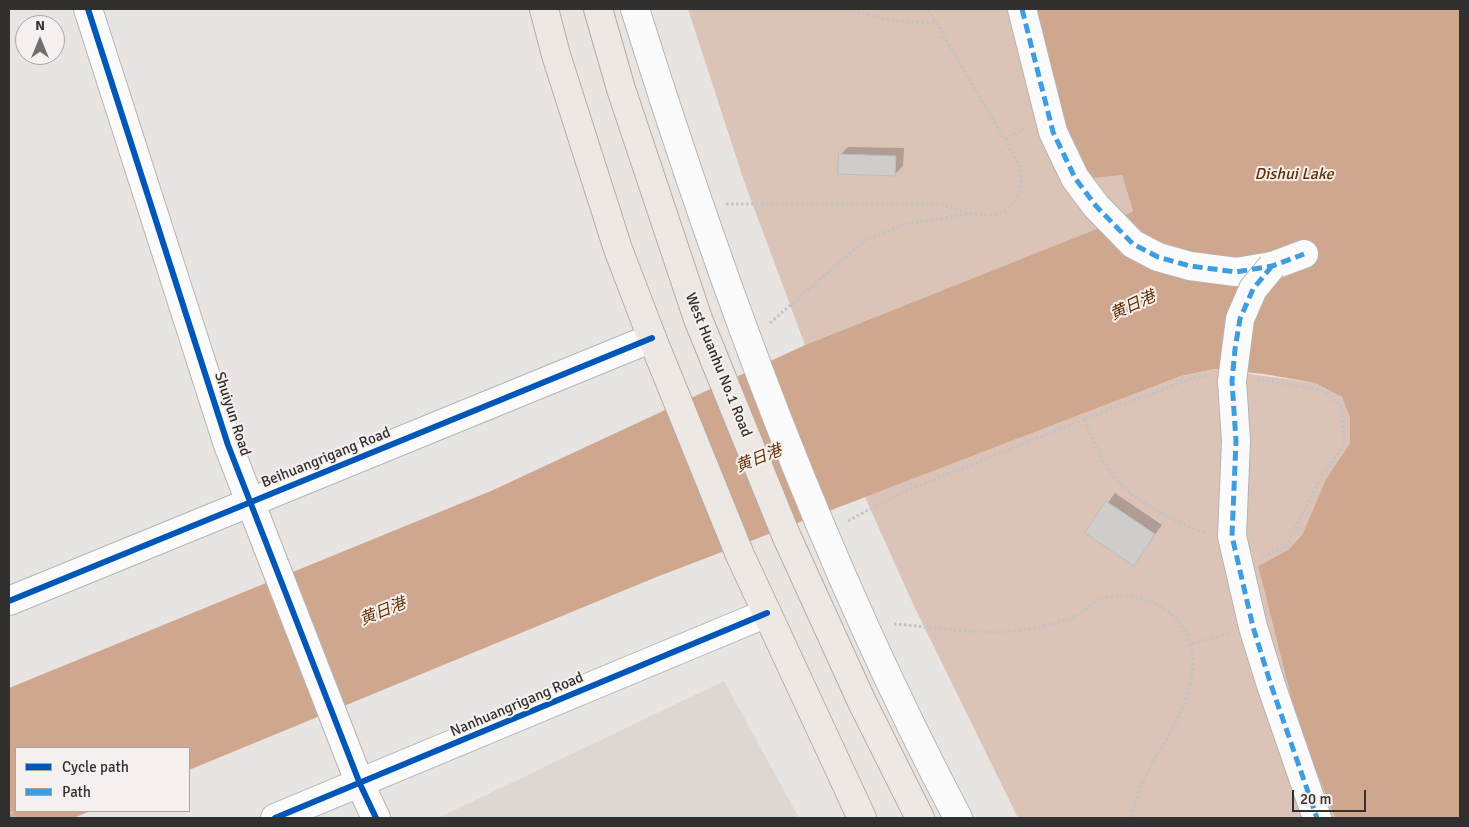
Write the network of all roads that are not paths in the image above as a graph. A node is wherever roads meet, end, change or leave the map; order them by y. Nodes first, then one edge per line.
1 (88, 9) edge
2 (544, 9) edge
3 (598, 9) edge
4 (635, 9) edge
5 (1022, 9) edge
6 (1304, 254) dead end
7 (1272, 266) junction
8 (652, 338) junction
9 (250, 502) junction
10 (9, 601) edge
11 (767, 613) junction
12 (360, 784) junction
13 (275, 818) edge
14 (376, 818) edge
15 (862, 818) edge
16 (920, 818) edge
17 (958, 818) edge
18 (1317, 818) edge

1 - 9 street, Shuiyun Road
2 - 8 main road
3 - 16 main road, West Huanhu No.1 Road
4 - 17 street
5 - 7 street
6 - 7 street
7 - 18 street, bridge
8 - 9 street, Beihuangrigang Road
8 - 11 main road
9 - 10 street, Beihuangrigang Road
9 - 12 street, Shuiyun Road
11 - 12 street, Nanhuangrigang Road
11 - 15 main road
12 - 13 street, Nanhuangrigang Road
12 - 14 street, Shuiyun Road

